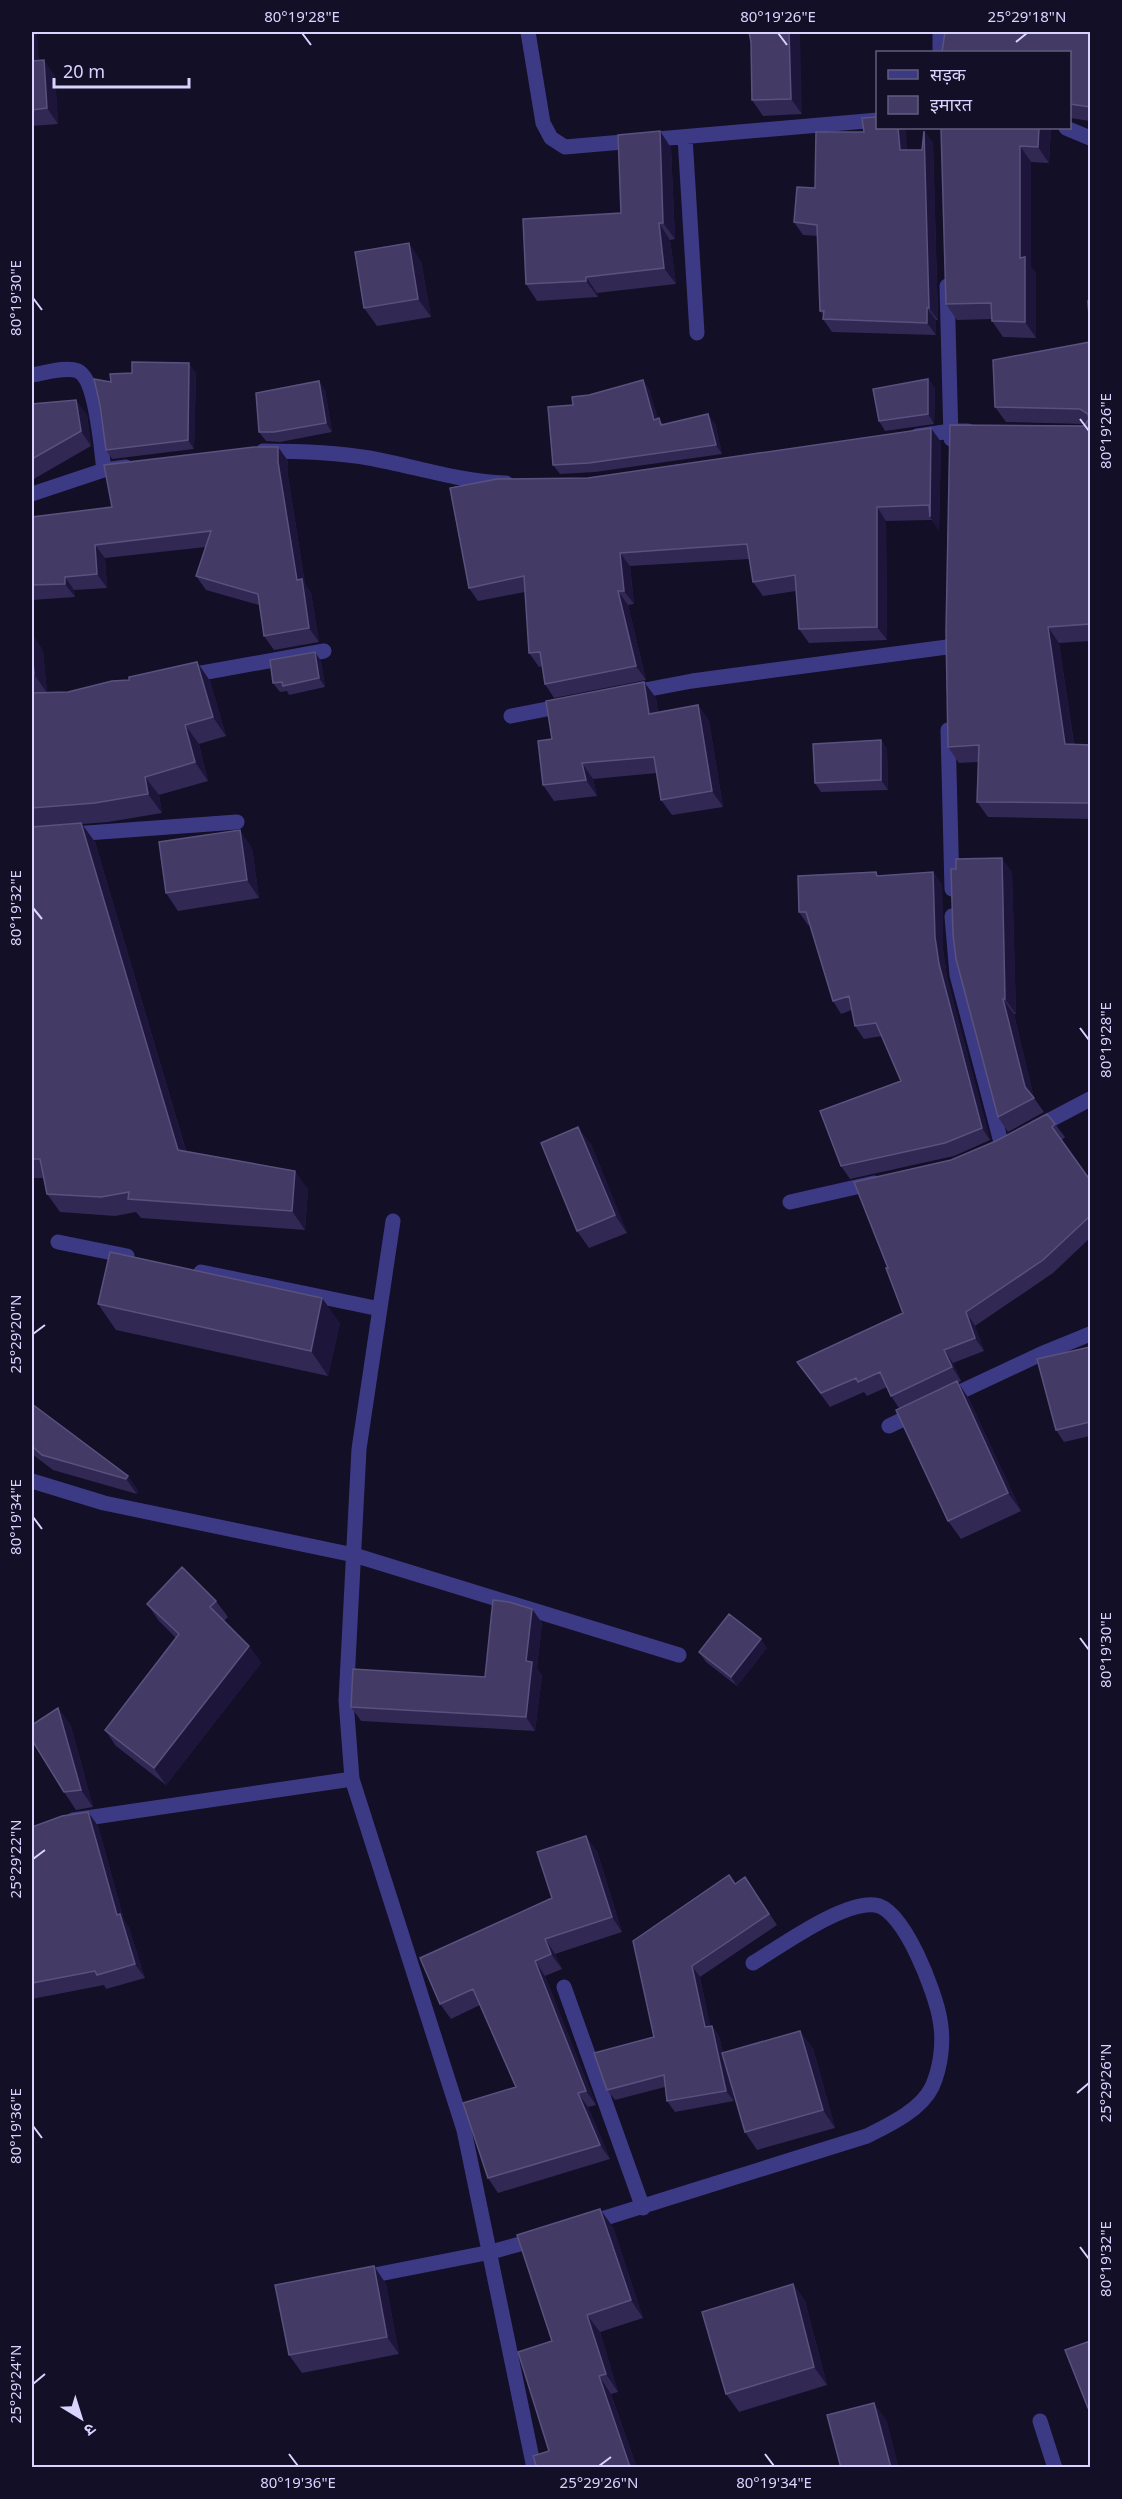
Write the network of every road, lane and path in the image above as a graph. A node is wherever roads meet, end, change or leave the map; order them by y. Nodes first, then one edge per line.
1 (528, 32) edge
2 (940, 32) edge
3 (940, 51) edge
4 (876, 120) edge
5 (1068, 129) edge
6 (685, 137) junction
7 (1090, 138) edge
8 (946, 268) edge
9 (697, 333) dead end
10 (32, 375) edge
11 (951, 431) junction
12 (986, 432) edge
13 (904, 438) edge
14 (252, 453) edge
15 (951, 455) edge
16 (138, 466) edge
17 (104, 470) junction
18 (521, 483) edge
19 (32, 494) edge
20 (947, 647) edge
21 (324, 651) dead end
22 (171, 679) edge
23 (613, 696) edge
24 (579, 703) edge
25 (511, 716) dead end
26 (948, 717) edge
27 (237, 822) dead end
28 (32, 837) edge
29 (1090, 1099) edge
30 (890, 1180) edge
31 (790, 1202) dead end
32 (393, 1221) dead end
33 (58, 1242) dead end
34 (138, 1258) edge
35 (184, 1268) edge
36 (380, 1309) junction
37 (1090, 1334) edge
38 (889, 1426) dead end
39 (32, 1481) edge
40 (354, 1555) junction
41 (679, 1655) dead end
42 (352, 1779) junction
43 (59, 1824) edge
44 (753, 1963) dead end
45 (564, 1988) dead end
46 (643, 2208) junction
47 (578, 2227) edge
48 (556, 2233) edge
49 (491, 2252) junction
50 (344, 2281) edge
51 (1040, 2421) dead end
52 (534, 2468) edge
53 (1055, 2468) edge

1 - 6 street
2 - 3 street
4 - 6 street
5 - 7 street
6 - 9 street
8 - 11 street
10 - 17 street
11 - 12 street
11 - 13 street
11 - 15 street
14 - 18 street
16 - 17 street
17 - 19 street
20 - 23 street
21 - 22 street
24 - 25 street
26 - 29 street
27 - 28 street
30 - 31 street
32 - 36 street
33 - 34 street
35 - 36 street
36 - 40 street
37 - 38 street
39 - 40 street
40 - 41 street
40 - 42 street
42 - 43 street
42 - 49 street
44 - 46 street
45 - 46 street
46 - 47 street
48 - 49 street
49 - 50 street
49 - 52 street
51 - 53 street

